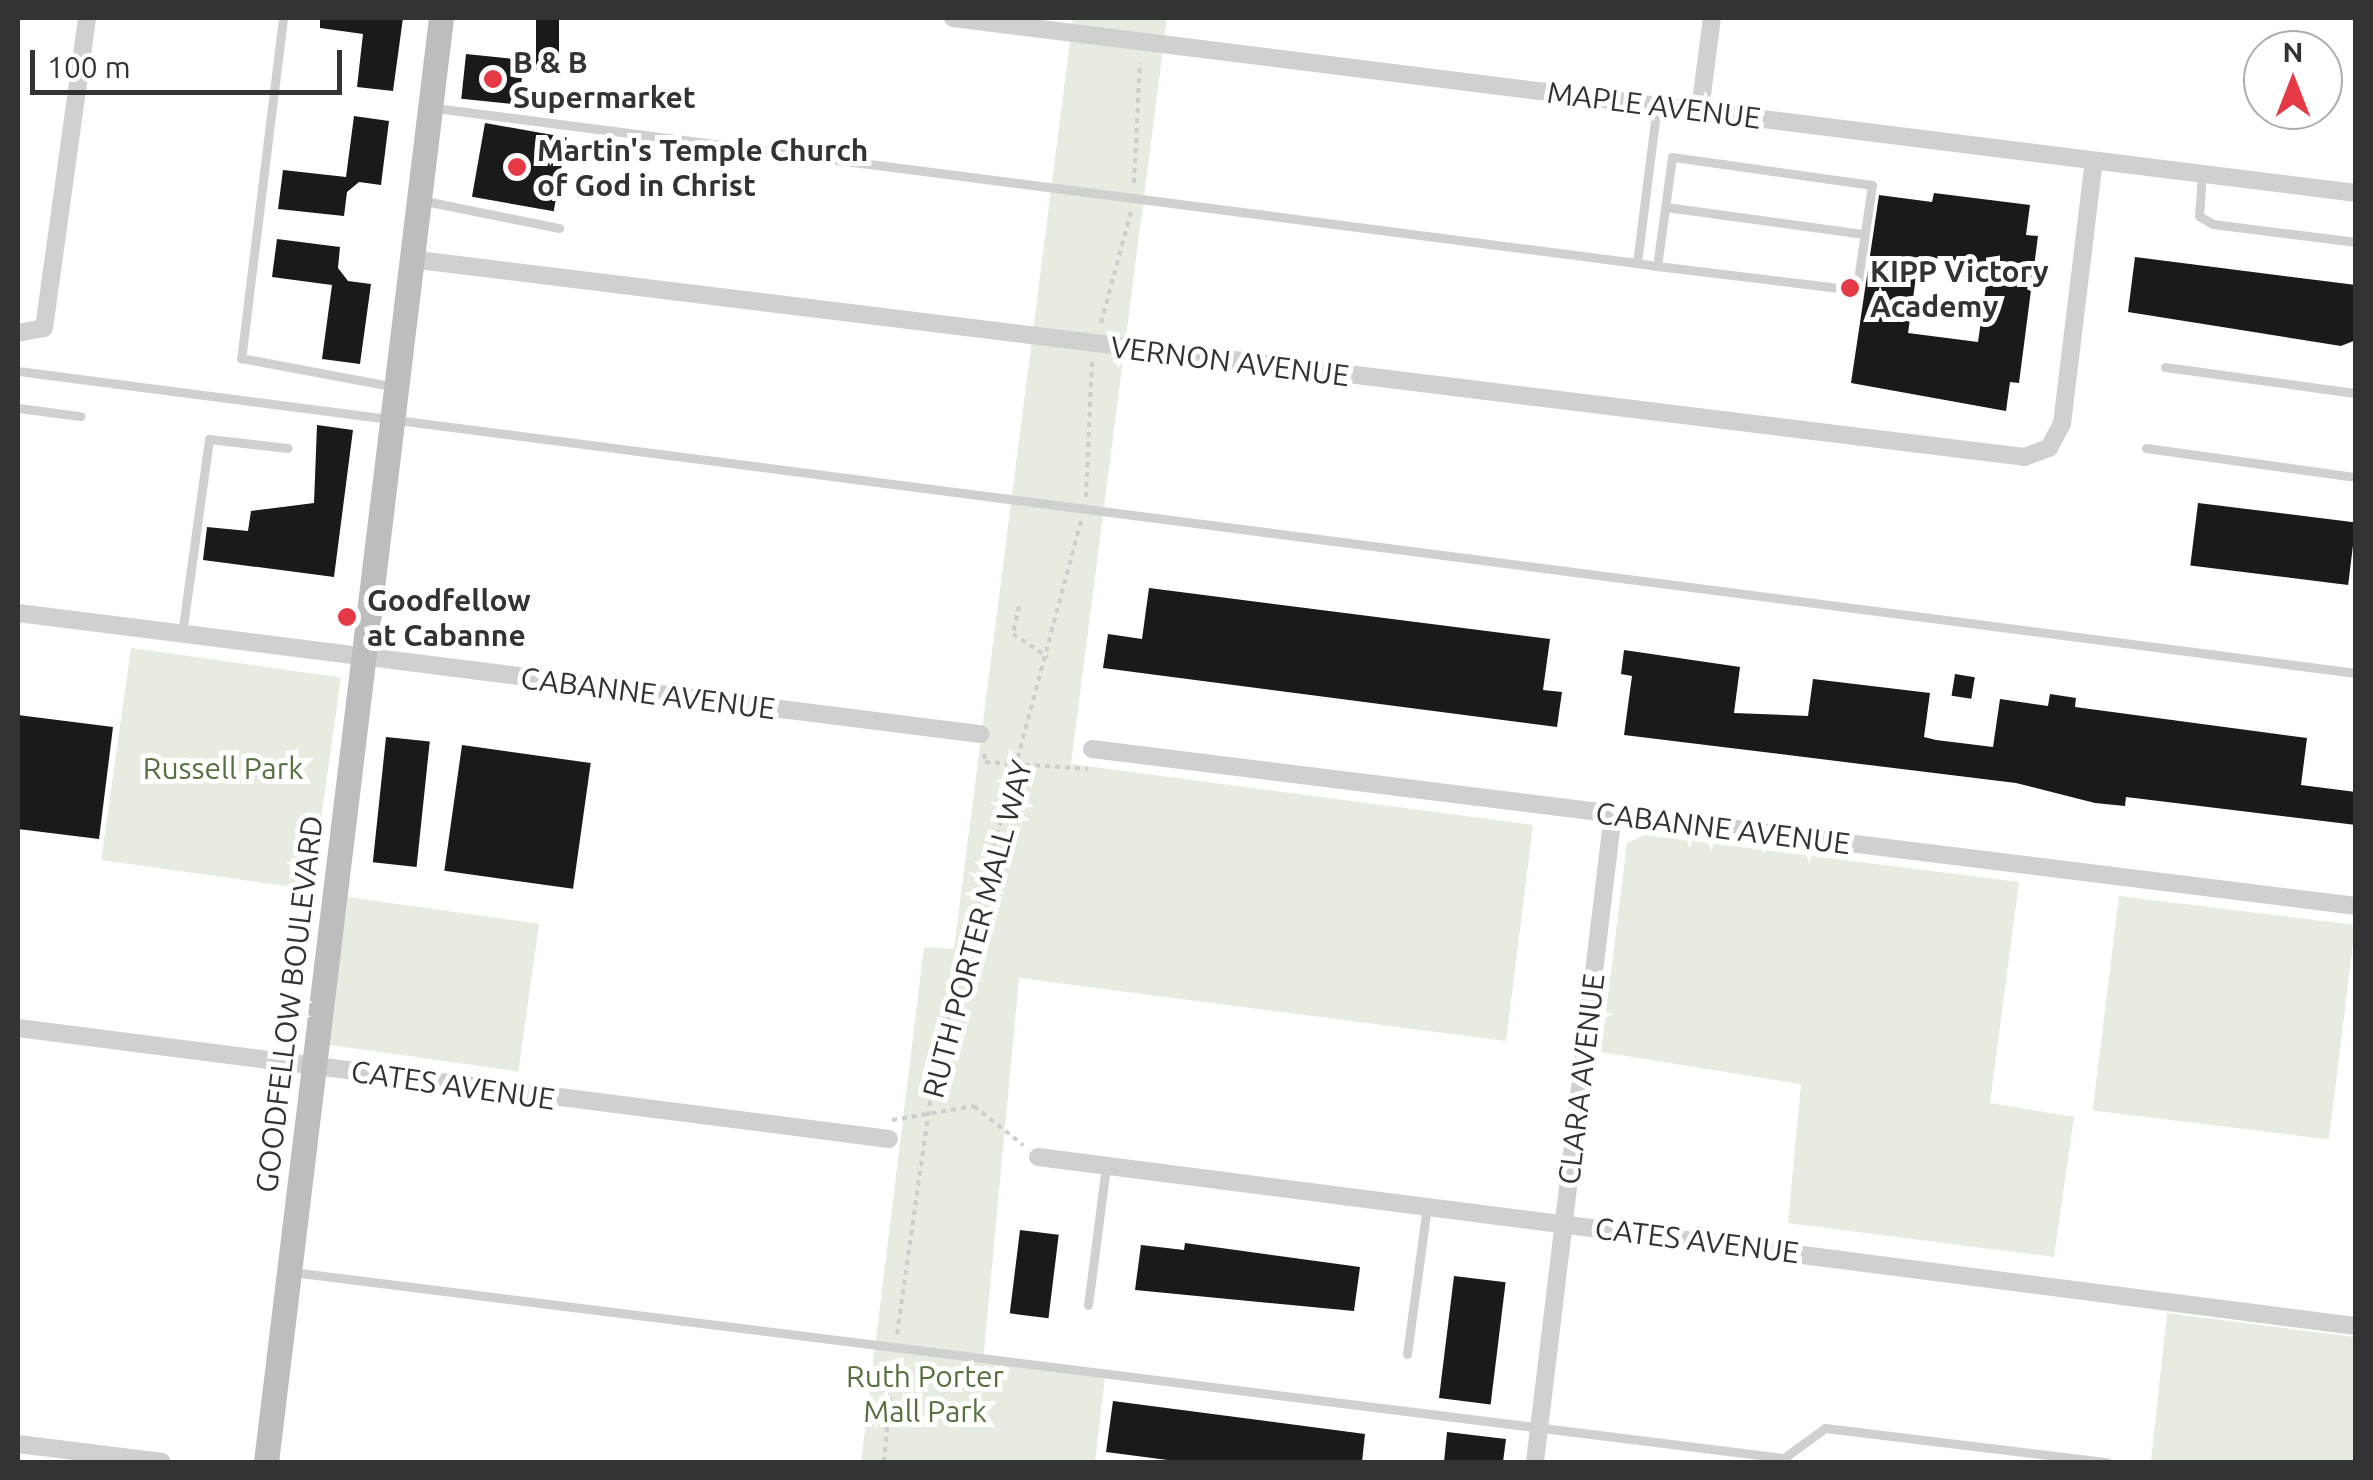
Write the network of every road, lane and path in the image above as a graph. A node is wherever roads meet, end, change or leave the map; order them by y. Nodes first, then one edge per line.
1 (87, 18) edge
2 (284, 18) edge
3 (441, 18) edge
4 (953, 18) edge
5 (1712, 18) edge
6 (1657, 105) junction
7 (429, 108) junction
8 (1700, 110) junction
9 (2094, 161) junction
10 (2202, 174) junction
11 (2356, 193) edge
12 (417, 200) junction
13 (1666, 207) junction
14 (559, 228) dead end
15 (1864, 234) junction
16 (2356, 242) edge
17 (410, 258) junction
18 (1638, 264) junction
19 (1657, 266) junction
20 (18, 333) edge
21 (1092, 357) dead end
22 (2164, 367) dead end
23 (18, 371) edge
24 (394, 386) junction
25 (2356, 392) edge
26 (18, 408) edge
27 (80, 416) dead end
28 (390, 421) junction
29 (288, 448) dead end
30 (2146, 448) dead end
31 (2356, 477) edge
32 (1086, 496) dead end
33 (1082, 518) dead end
34 (1018, 606) dead end
35 (18, 613) edge
36 (182, 634) junction
37 (362, 656) junction
38 (1049, 657) junction
39 (2356, 672) edge
40 (980, 734) joint
41 (1092, 749) joint
42 (1022, 764) junction
43 (1613, 814) junction
44 (2356, 906) edge
45 (18, 1028) edge
46 (314, 1066) junction
47 (928, 1110) junction
48 (889, 1139) joint
49 (1038, 1157) joint
50 (1106, 1166) junction
51 (1428, 1206) junction
52 (1565, 1223) junction
53 (290, 1272) junction
54 (1088, 1304) dead end
55 (2356, 1326) edge
56 (896, 1344) junction
57 (1407, 1354) dead end
58 (1538, 1427) junction
59 (18, 1444) edge
60 (162, 1462) edge
61 (266, 1462) edge
62 (884, 1462) edge
63 (1534, 1462) edge
64 (2107, 1462) edge

1 - 20 street
2 - 24 lane
3 - 7 main road, GOODFELLOW BOULEVARD
4 - 6 street, MAPLE AVENUE
5 - 8 street
6 - 8 street, MAPLE AVENUE
6 - 18 lane
7 - 12 main road, GOODFELLOW BOULEVARD
7 - 18 lane
8 - 9 street, MAPLE AVENUE
9 - 10 street, MAPLE AVENUE
9 - 17 street, VERNON AVENUE
10 - 11 street, MAPLE AVENUE
10 - 16 lane
12 - 14 lane
12 - 17 main road, GOODFELLOW BOULEVARD
13 - 15 lane
13 - 15 lane
13 - 19 lane
15 - 19 lane
17 - 24 main road, GOODFELLOW BOULEVARD
18 - 19 lane
21 - 32 path
22 - 25 lane
23 - 28 lane
24 - 28 main road, GOODFELLOW BOULEVARD
26 - 27 lane
28 - 37 main road, GOODFELLOW BOULEVARD
28 - 39 lane
29 - 36 lane
30 - 31 lane
33 - 38 path, RUTH PORTER MALL WAY
34 - 38 path
35 - 36 street, CABANNE AVENUE
36 - 37 street, CABANNE AVENUE
37 - 40 street, CABANNE AVENUE
37 - 46 main road, GOODFELLOW BOULEVARD
38 - 42 path, RUTH PORTER MALL WAY
40 - 42 path
41 - 42 path
41 - 43 street, CABANNE AVENUE
42 - 47 path, RUTH PORTER MALL WAY
43 - 44 street, CABANNE AVENUE
43 - 52 street, CLARA AVENUE
45 - 46 street, CATES AVENUE
46 - 48 street, CATES AVENUE
46 - 53 main road, GOODFELLOW BOULEVARD
47 - 48 path
47 - 49 path
47 - 56 path, RUTH PORTER MALL WAY
49 - 50 street, CATES AVENUE
50 - 51 street, CATES AVENUE
50 - 54 lane
51 - 52 street, CATES AVENUE
51 - 57 lane
52 - 55 street, CATES AVENUE
52 - 58 street, CLARA AVENUE
53 - 56 lane
53 - 61 main road, GOODFELLOW BOULEVARD
56 - 58 lane
56 - 62 path, RUTH PORTER MALL WAY
58 - 63 street, CLARA AVENUE
58 - 64 lane
59 - 60 street

